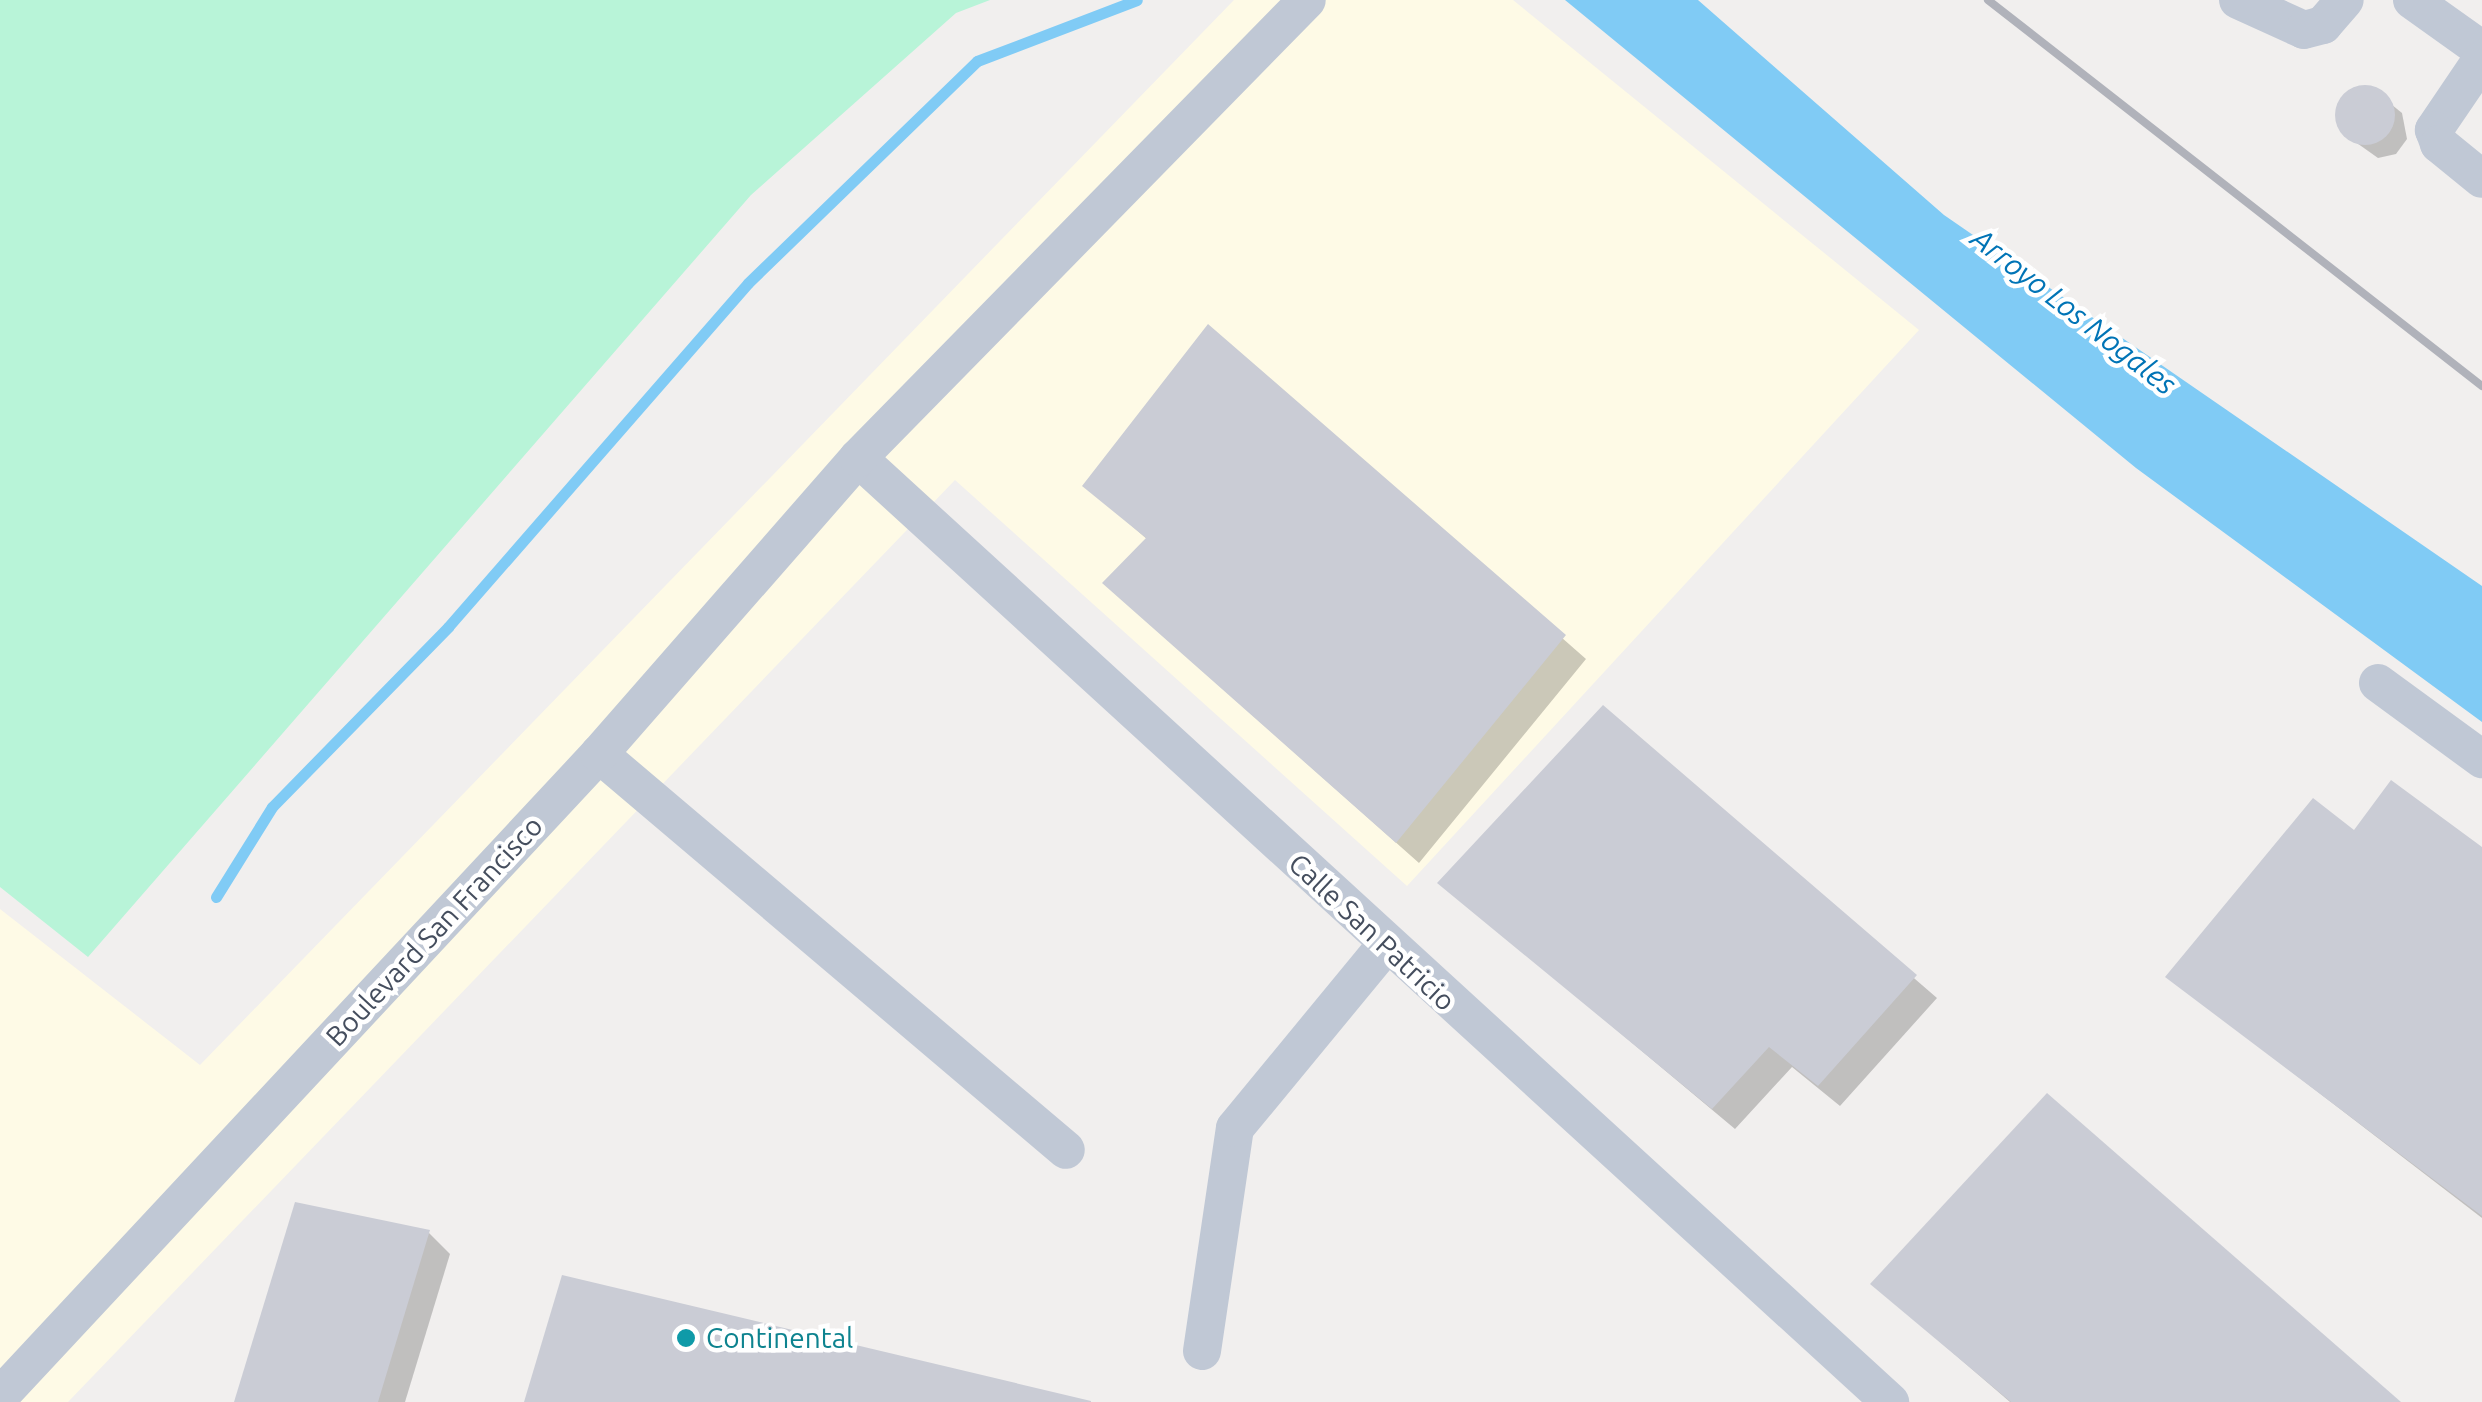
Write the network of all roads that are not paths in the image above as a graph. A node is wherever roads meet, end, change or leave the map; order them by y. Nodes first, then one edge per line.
1 (1307, 0) edge
2 (2345, 0) edge
3 (2412, 0) edge
4 (2244, 4) edge
5 (2482, 50) edge
6 (2482, 59) edge
7 (2482, 179) edge
8 (858, 458) junction
9 (2378, 683) dead end
10 (599, 754) junction
11 (2482, 759) edge
12 (1385, 946) junction
13 (1066, 1150) dead end
14 (1202, 1352) dead end
15 (0, 1396) edge
16 (1890, 1402) edge

1 - 8 street, Boulevard San Francisco
2 - 4 street
3 - 5 street
6 - 7 street
8 - 10 street, Boulevard San Francisco
8 - 12 street, Calle San Patricio
9 - 11 street
10 - 13 street
10 - 15 street, Boulevard San Francisco
12 - 14 street
12 - 16 street, Calle San Patricio

